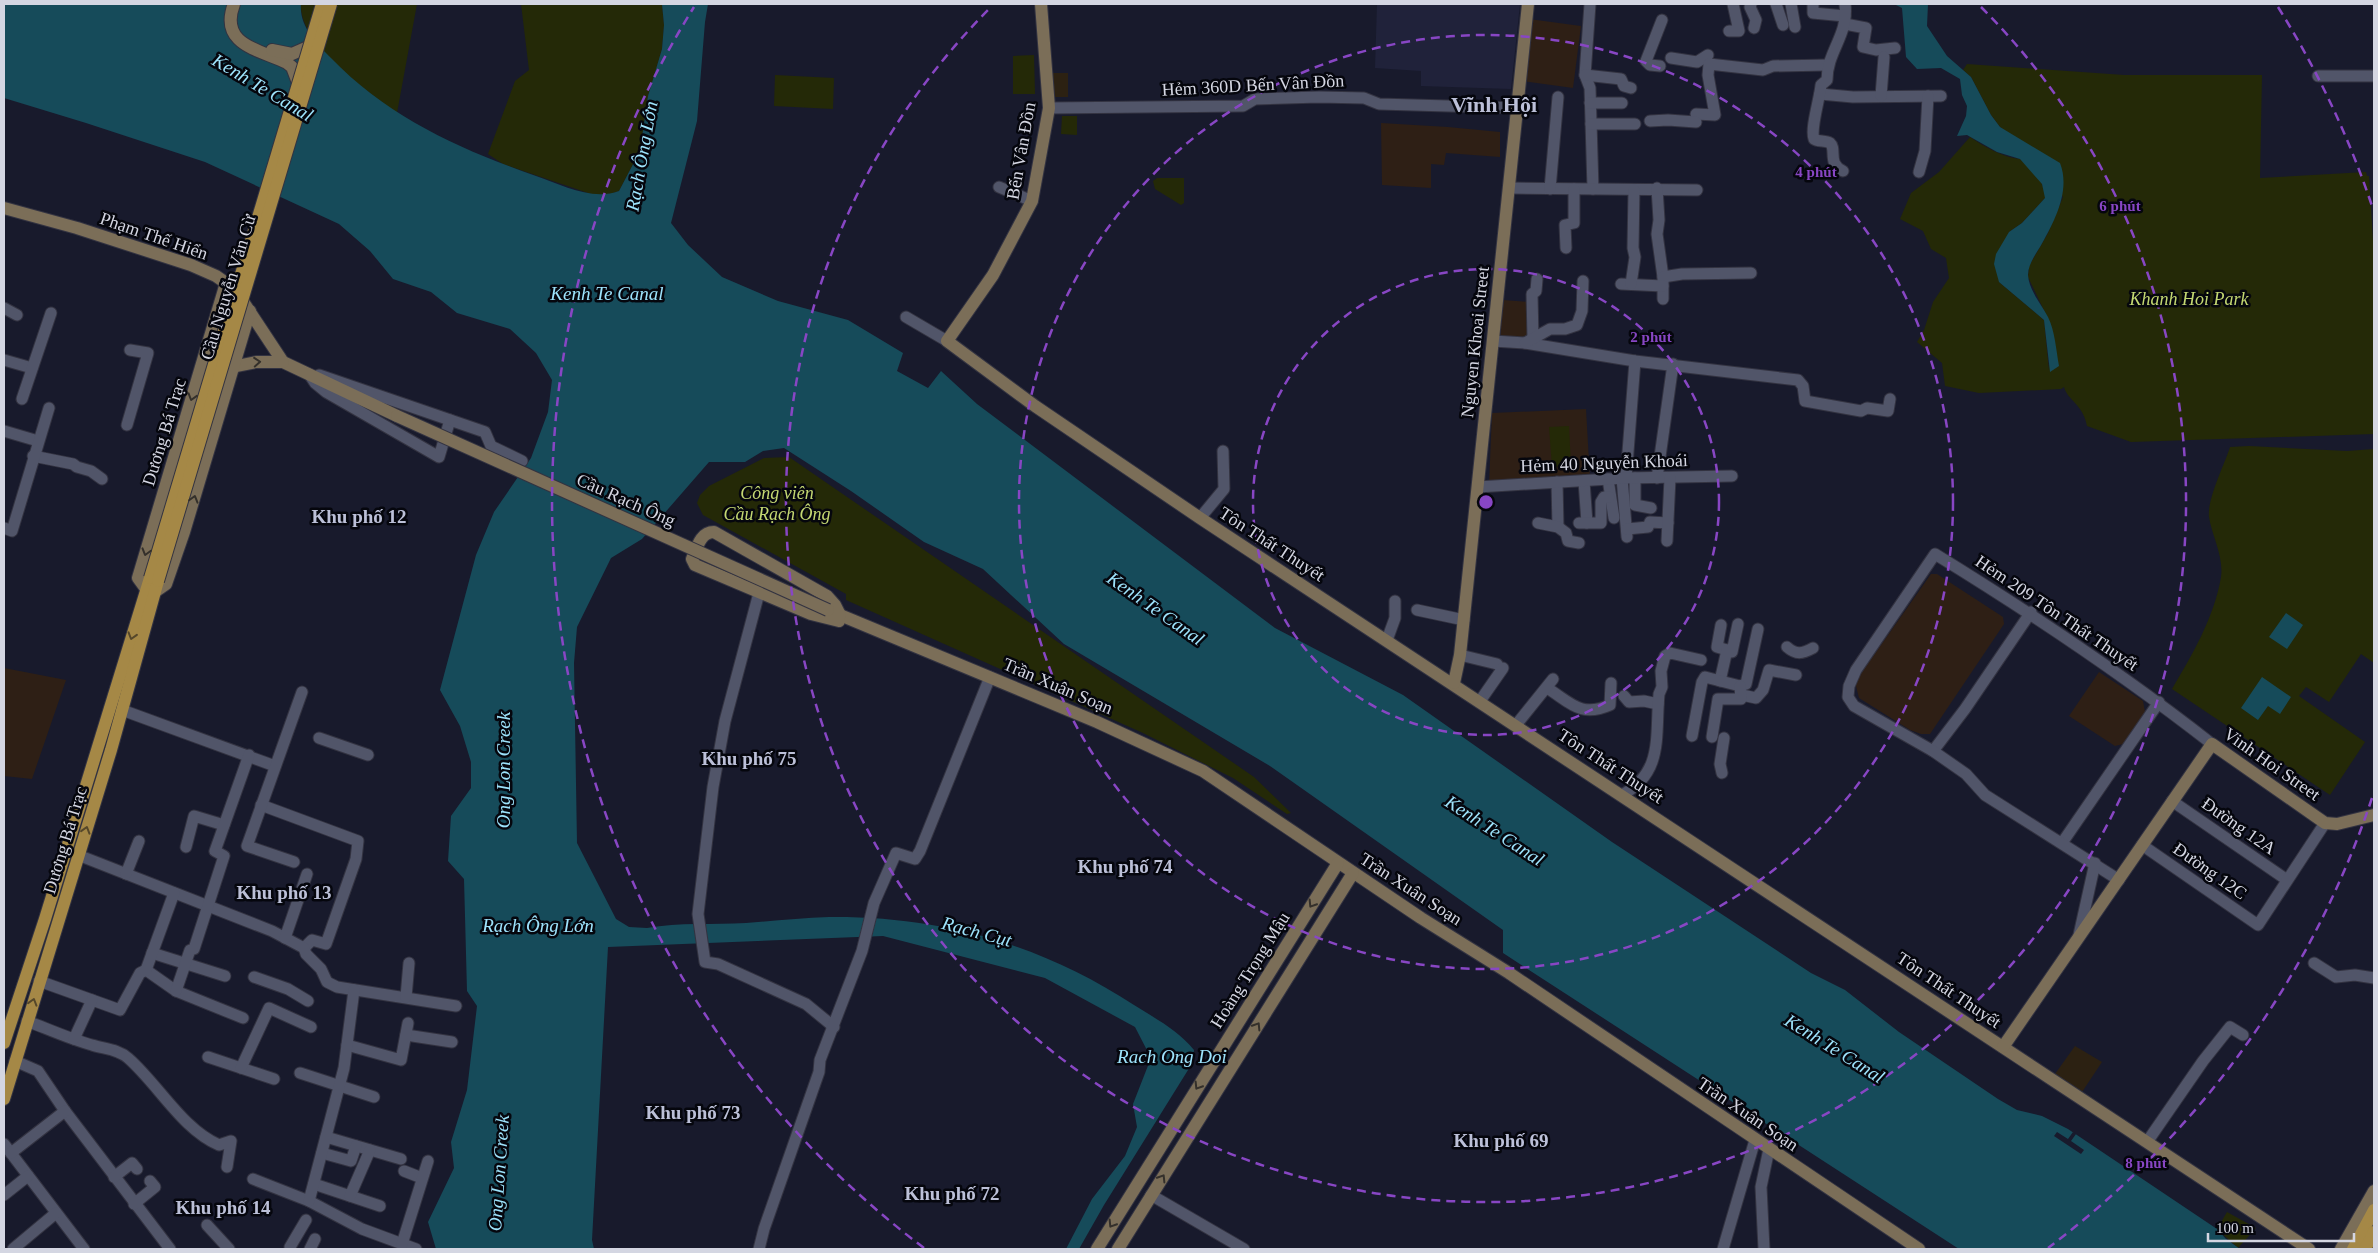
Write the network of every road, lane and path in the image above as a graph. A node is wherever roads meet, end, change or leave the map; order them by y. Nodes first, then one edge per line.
1 (234, 4) edge
2 (240, 4) edge
3 (322, 4) edge
4 (332, 4) edge
5 (1041, 4) edge
6 (1528, 4) edge
7 (1590, 4) edge
8 (1733, 4) edge
9 (1751, 4) edge
10 (1776, 4) edge
11 (1791, 4) edge
12 (1813, 4) edge
13 (1845, 4) edge
14 (1662, 20) dead end
15 (1845, 20) junction
16 (1783, 26) dead end
17 (1795, 27) dead end
18 (1754, 28) dead end
19 (1729, 31) dead end
20 (308, 47) junction
21 (1895, 48) dead end
22 (1884, 57) dead end
23 (1671, 58) dead end
24 (1708, 60) junction
25 (1827, 65) junction
26 (1660, 66) dead end
27 (1585, 75) junction
28 (2318, 76) dead end
29 (2374, 76) edge
30 (298, 83) junction
31 (1631, 88) dead end
32 (1820, 94) junction
33 (1881, 96) junction
34 (1928, 96) junction
35 (1941, 96) dead end
36 (1558, 97) dead end
37 (1590, 103) junction
38 (1622, 103) dead end
39 (1049, 108) junction
40 (1517, 108) junction
41 (1650, 121) dead end
42 (1591, 124) junction
43 (1635, 124) dead end
44 (1843, 171) dead end
45 (1919, 172) dead end
46 (999, 187) dead end
47 (1509, 188) junction
48 (1657, 188) junction
49 (1550, 189) junction
50 (1574, 189) junction
51 (1593, 189) junction
52 (1634, 190) junction
53 (1697, 190) dead end
54 (1032, 202) junction
55 (4, 208) edge
56 (1566, 248) dead end
57 (1751, 273) dead end
58 (1537, 278) dead end
59 (1583, 281) dead end
60 (1663, 281) junction
61 (226, 283) junction
62 (1663, 300) dead end
63 (4, 308) edge
64 (250, 311) junction
65 (51, 313) dead end
66 (17, 315) dead end
67 (906, 317) dead end
68 (1493, 341) junction
69 (1529, 341) junction
70 (947, 342) junction
71 (130, 350) dead end
72 (4, 360) edge
73 (1635, 361) junction
74 (283, 362) junction
75 (1673, 364) junction
76 (202, 366) junction
77 (32, 368) junction
78 (231, 371) junction
79 (309, 374) junction
80 (22, 398) dead end
81 (1890, 399) dead end
82 (49, 408) dead end
83 (450, 420) junction
84 (127, 425) dead end
85 (4, 431) edge
86 (38, 441) junction
87 (1223, 451) dead end
88 (33, 456) junction
89 (522, 461) dead end
90 (1732, 476) dead end
91 (1628, 478) junction
92 (1657, 478) junction
93 (1670, 478) junction
94 (102, 479) dead end
95 (1608, 479) junction
96 (1584, 480) junction
97 (1557, 482) junction
98 (1478, 487) junction
99 (1610, 498) junction
100 (1652, 508) dead end
101 (1200, 518) junction
102 (1614, 518) dead end
103 (1668, 522) junction
104 (1538, 523) dead end
105 (1558, 527) junction
106 (8, 529) edge
107 (1667, 541) dead end
108 (1579, 543) dead end
109 (153, 585) junction
110 (759, 593) junction
111 (1395, 601) dead end
112 (1417, 610) dead end
113 (2031, 612) junction
114 (845, 617) junction
115 (1464, 620) junction
116 (1738, 624) dead end
117 (1721, 625) dead end
118 (1758, 629) dead end
119 (1387, 640) junction
120 (1787, 647) dead end
121 (1813, 648) dead end
122 (1727, 650) junction
123 (1460, 655) junction
124 (1701, 660) dead end
125 (1796, 675) dead end
126 (990, 677) junction
127 (1720, 681) junction
128 (1454, 683) junction
129 (1611, 683) dead end
130 (1741, 690) junction
131 (302, 692) dead end
132 (1624, 696) dead end
133 (1480, 701) junction
134 (2159, 702) junction
135 (1658, 704) junction
136 (122, 710) junction
137 (1516, 725) junction
138 (1692, 736) dead end
139 (1712, 737) dead end
140 (319, 738) dead end
141 (1724, 738) dead end
142 (2212, 744) junction
143 (1933, 751) junction
144 (249, 755) junction
145 (368, 755) dead end
146 (275, 766) junction
147 (1722, 774) dead end
148 (1622, 795) junction
149 (2172, 801) junction
150 (261, 805) junction
151 (2374, 814) edge
152 (2325, 823) junction
153 (224, 825) junction
154 (139, 840) dead end
155 (2062, 843) junction
156 (2142, 846) junction
157 (186, 847) dead end
158 (78, 855) junction
159 (294, 862) dead end
160 (1338, 863) junction
161 (2095, 863) junction
162 (1353, 873) junction
163 (126, 874) junction
164 (307, 874) dead end
165 (2119, 880) junction
166 (2287, 880) junction
167 (174, 893) junction
168 (49, 905) junction
169 (208, 907) junction
170 (62, 910) junction
171 (2079, 935) junction
172 (285, 938) junction
173 (304, 948) junction
174 (152, 953) junction
175 (186, 963) junction
176 (409, 963) dead end
177 (2314, 963) dead end
178 (146, 970) junction
179 (225, 976) dead end
180 (254, 977) dead end
181 (2374, 978) edge
182 (39, 981) junction
183 (176, 990) junction
184 (354, 990) junction
185 (406, 997) junction
186 (92, 1000) junction
187 (308, 1001) dead end
188 (456, 1006) dead end
189 (243, 1018) dead end
190 (27, 1021) junction
191 (408, 1023) dead end
192 (311, 1027) dead end
193 (834, 1027) junction
194 (1231, 1034) junction
195 (406, 1035) junction
196 (2243, 1035) dead end
197 (74, 1039) junction
198 (452, 1042) dead end
199 (4, 1043) edge
200 (1247, 1043) junction
201 (347, 1045) junction
202 (2003, 1047) junction
203 (208, 1057) dead end
204 (15, 1061) junction
205 (241, 1068) junction
206 (300, 1073) dead end
207 (274, 1079) dead end
208 (340, 1084) junction
209 (374, 1097) dead end
210 (4, 1099) edge
211 (65, 1111) junction
212 (326, 1137) junction
213 (1756, 1140) junction
214 (2147, 1142) junction
215 (4, 1144) edge
216 (356, 1146) junction
217 (1769, 1149) junction
218 (370, 1150) junction
219 (11, 1153) junction
220 (322, 1153) junction
221 (402, 1159) dead end
222 (428, 1161) dead end
223 (227, 1167) dead end
224 (137, 1170) dead end
225 (404, 1171) dead end
226 (28, 1176) junction
227 (114, 1177) junction
228 (422, 1178) junction
229 (253, 1179) dead end
230 (150, 1181) dead end
231 (314, 1184) junction
232 (1136, 1186) junction
233 (4, 1195) edge
234 (350, 1196) junction
235 (1151, 1196) junction
236 (2373, 1200) edge
237 (309, 1201) junction
238 (134, 1204) junction
239 (380, 1206) dead end
240 (56, 1213) junction
241 (306, 1220) dead end
242 (207, 1224) dead end
243 (2374, 1232) edge
244 (402, 1244) junction
245 (2374, 1245) edge
246 (290, 1246) dead end
247 (13, 1249) edge
248 (84, 1249) edge
249 (170, 1249) edge
250 (229, 1249) edge
251 (416, 1249) edge
252 (760, 1249) edge
253 (1097, 1249) edge
254 (1118, 1249) edge
255 (1244, 1249) edge
256 (1723, 1249) edge
257 (1764, 1249) edge
258 (1919, 1249) edge
259 (2309, 1249) edge
260 (2341, 1249) edge
261 (2353, 1249) edge
262 (2364, 1249) edge
263 (2372, 1249) edge

1 - 30 main road
2 - 20 main road
3 - 20 main road, Cầu Nguyễn Văn Cừ, bridge
4 - 109 main road, Cầu Nguyễn Văn Cừ, bridge
5 - 39 main road, Bến Vân Đồn
6 - 40 main road, Nguyen Khoai Street
7 - 27 street
8 - 19 street
9 - 18 street
10 - 16 street
11 - 17 street
12 - 15 street
13 - 15 street
14 - 26 street
15 - 21 street
15 - 25 street
20 - 30 main road, Cầu Nguyễn Văn Cừ, bridge
22 - 33 street
23 - 24 street
24 - 25 street
24 - 41 street
25 - 32 street
27 - 31 street
27 - 37 street
28 - 29 street
30 - 109 main road, Cầu Nguyễn Văn Cừ, bridge
32 - 33 street
32 - 44 street
33 - 34 street
34 - 35 street
34 - 45 street
36 - 49 street
37 - 38 street
37 - 42 street
39 - 40 street, Hẻm 360D Bến Vân Đồn
39 - 54 main road, Bến Vân Đồn
40 - 47 main road, Nguyen Khoai Street
42 - 43 street
42 - 51 street
46 - 54 street
47 - 49 street
47 - 68 main road, Nguyen Khoai Street
48 - 52 street
48 - 53 street
48 - 60 street
49 - 50 street
50 - 51 street
50 - 56 street
51 - 52 street
52 - 60 street
54 - 70 main road, Bến Vân Đồn
55 - 61 main road, Phạm Thế Hiển
57 - 60 street
58 - 69 street
59 - 69 street
60 - 62 street
61 - 64 main road, Phạm Thế Hiển
61 - 76 main road, Dương Bá Trạc
63 - 66 street
64 - 74 main road, Phạm Thế Hiển
64 - 78 main road, Dương Bá Trạc
65 - 77 street
67 - 70 street, Tôn Thất Thuyết
68 - 69 street
68 - 98 main road, Nguyen Khoai Street
69 - 73 street
70 - 101 main road, Tôn Thất Thuyết
71 - 84 street
72 - 77 street
73 - 75 street
73 - 91 street
78 -> 74 main road
74 - 79 main road
75 - 81 street
75 - 92 street
76 - 78 main road
76 -> 109 main road, Dương Bá Trạc
77 - 80 street
109 -> 78 main road, Dương Bá Trạc
79 - 83 street
79 - 83 street
79 - 114 main road, Cầu Rạch Ông, bridge
82 - 86 street
83 - 89 street
85 - 86 street
86 - 88 street
87 - 101 street
88 - 94 street
88 - 106 street
90 - 93 street, Hẻm 40 Nguyễn Khoái
91 - 92 street, Hẻm 40 Nguyễn Khoái
91 - 95 street, Hẻm 40 Nguyễn Khoái
91 - 100 street
91 - 103 street
92 - 93 street, Hẻm 40 Nguyễn Khoái
93 - 103 street
95 - 96 street, Hẻm 40 Nguyễn Khoái
95 - 99 street
96 - 97 street, Hẻm 40 Nguyễn Khoái
96 - 99 street
97 - 98 street, Hẻm 40 Nguyễn Khoái
97 - 105 street
98 - 115 main road, Nguyen Khoai Street
99 - 102 street
101 - 119 main road, Tôn Thất Thuyết
103 - 107 street
104 - 105 street
105 - 108 street
109 - 136 main road, Dương Bá Trạc
109 -> 168 main road, Dương Bá Trạc
110 - 114 main road, Trần Xuân Soạn
110 - 114 main road, Trần Xuân Soạn
110 - 193 street
111 - 119 street
112 - 115 street
113 - 134 street, Hẻm 209 Tôn Thất Thuyết
113 - 143 street
113 - 143 street, Hẻm 209 Tôn Thất Thuyết
114 - 126 main road, Trần Xuân Soạn
115 - 123 main road, Nguyen Khoai Street
116 - 122 street
117 - 122 street
118 - 130 street
119 - 128 main road, Tôn Thất Thuyết
120 - 121 street
122 - 127 street
123 - 128 main road, Nguyen Khoai Street
123 - 133 street
124 - 135 street
125 - 130 street
126 - 160 main road, Trần Xuân Soạn
126 - 193 street
127 - 130 street
127 - 138 street
128 - 133 main road, Tôn Thất Thuyết
129 - 137 street
130 - 139 street
131 - 146 street
132 - 135 street
133 - 137 main road, Tôn Thất Thuyết
134 - 142 street, Vinh Hoi Street
134 - 155 street
135 - 148 street
136 - 144 street
158 -> 136 main road, Dương Bá Trạc
137 - 148 main road, Tôn Thất Thuyết
140 - 145 street
141 - 147 street
142 - 149 main road
142 - 152 main road, Vinh Hoi Street
143 - 155 street
144 - 146 street
144 - 153 street
146 - 150 street
148 - 202 main road, Tôn Thất Thuyết
149 - 156 main road
149 - 166 street, Đường 12A
150 - 159 street
150 - 173 street
151 - 152 main road, Vinh Hoi Street
152 - 166 street
153 - 157 street
153 - 169 street
154 - 163 street
155 - 161 street
156 - 165 main road
156 - 166 street, Đường 12C
158 - 163 street
158 - 170 main road, Dương Bá Trạc
160 - 162 main road, Trần Xuân Soạn
160 -> 194 main road, Hoàng Trọng Mậu
161 - 165 street
161 - 171 street
200 -> 162 main road, Hoàng Trọng Mậu
162 - 213 main road, Trần Xuân Soạn
163 - 167 street
164 - 172 street
165 - 171 main road
167 - 169 street
167 - 174 street
168 - 170 main road
168 - 199 main road, Dương Bá Trạc
169 - 172 street
169 - 175 street
170 - 182 main road, Dương Bá Trạc
171 - 202 main road
172 - 173 street
173 - 184 street
174 - 175 street
174 - 178 street
175 - 179 street
175 - 183 street
176 - 185 street
177 - 181 street
178 - 183 street
178 - 186 street
180 - 187 street
182 - 186 street
190 -> 182 main road, Dương Bá Trạc
183 - 189 street
184 - 185 street
184 - 201 street
185 - 188 street
186 - 197 street
190 - 197 street
190 - 204 main road, Dương Bá Trạc
191 - 195 street
192 - 205 street
193 - 252 street
194 - 200 main road
194 -> 232 main road, Hoàng Trọng Mậu
195 - 198 street
195 - 201 street
196 - 214 street
197 - 223 street
235 -> 200 main road, Hoàng Trọng Mậu
201 - 208 street
202 - 214 main road, Tôn Thất Thuyết
203 - 205 street
204 - 210 main road, Dương Bá Trạc
204 - 211 street
205 - 207 street
206 - 208 street
208 - 209 street
208 - 212 street
211 - 219 street
211 - 227 street
212 - 216 street
212 - 220 street
213 - 217 main road, Trần Xuân Soạn
213 - 256 street
214 - 259 main road, Tôn Thất Thuyết
215 - 219 street
216 - 218 street
216 - 220 street
217 - 257 street
217 - 258 main road, Trần Xuân Soạn
218 - 221 street
218 - 234 street
219 - 226 street
220 - 231 street
222 - 228 street
224 - 227 street
225 - 228 street
226 - 233 street
226 - 240 street
227 - 238 street
228 - 244 street
229 - 237 street
230 - 238 street
231 - 234 street
231 - 237 street
232 - 235 main road
232 -> 253 main road, Hoàng Trọng Mậu
234 - 239 street
235 - 254 main road, Hoàng Trọng Mậu
235 - 255 street
236 - 260 main road
236 - 261 main road
237 - 244 street
238 - 249 street
240 - 247 street
240 - 248 street
241 - 246 street
242 - 250 street
243 - 262 main road
244 - 251 street
245 - 263 main road

